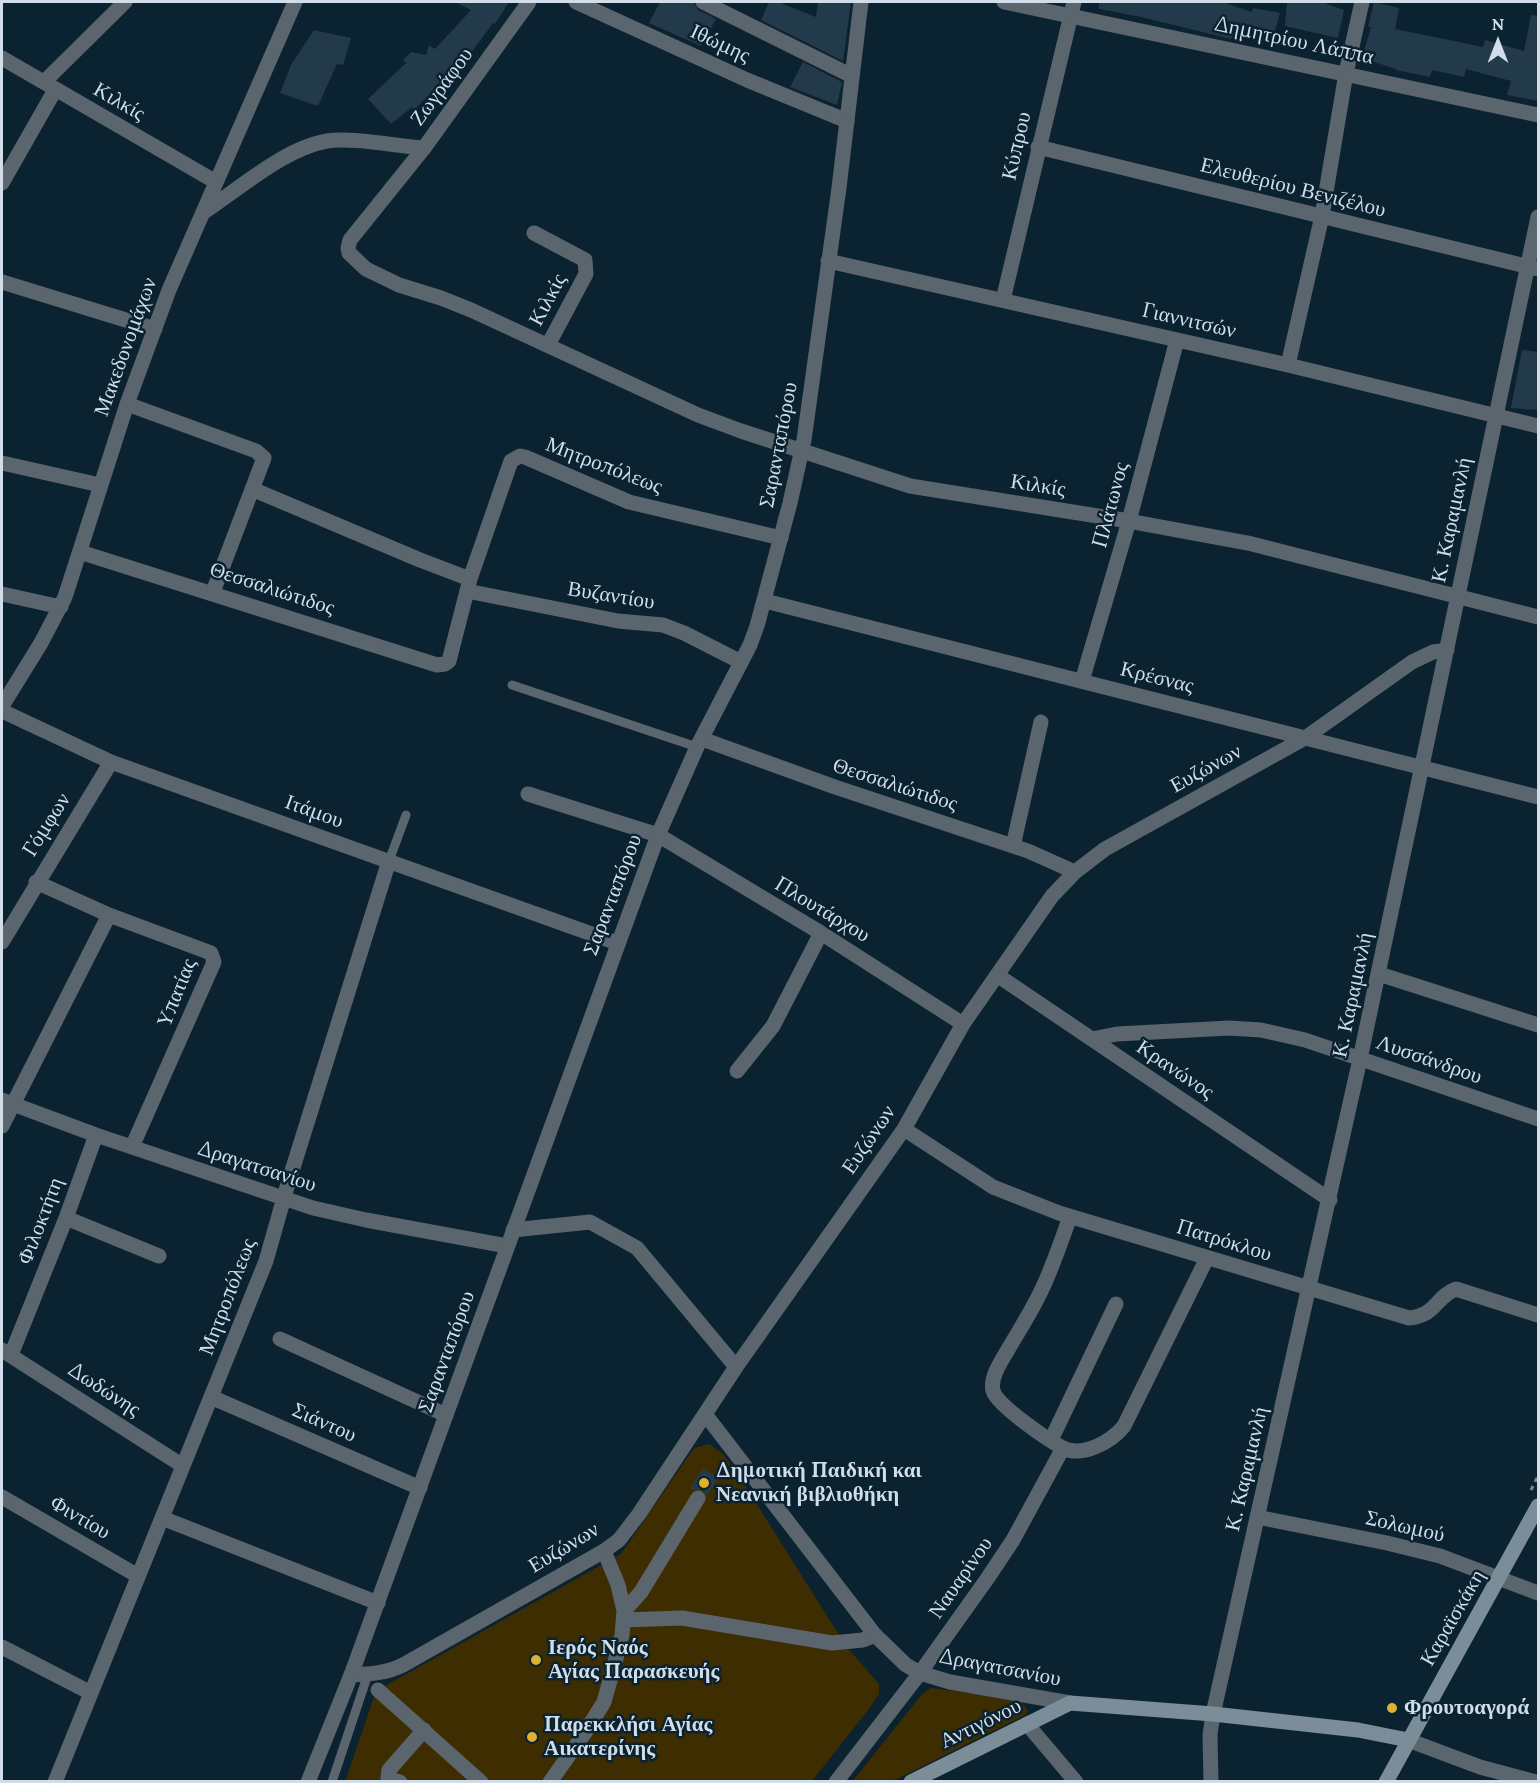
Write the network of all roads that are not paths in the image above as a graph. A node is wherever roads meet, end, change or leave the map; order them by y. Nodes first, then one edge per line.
1 (124, 2) edge
2 (296, 2) edge
3 (529, 2) edge
4 (576, 2) edge
5 (703, 2) edge
6 (861, 2) edge
7 (1004, 2) edge
8 (1362, 2) edge
9 (1072, 8) edge
10 (2, 58) edge
11 (1346, 73) junction
12 (852, 76) junction
13 (50, 86) junction
14 (1539, 115) edge
15 (847, 121) junction
16 (1038, 147) junction
17 (423, 148) junction
18 (216, 182) junction
19 (2, 183) edge
20 (203, 213) junction
21 (1322, 216) junction
22 (1539, 218) edge
23 (534, 233) dead end
24 (828, 261) junction
25 (1533, 268) edge
26 (2, 282) edge
27 (1003, 300) junction
28 (155, 329) junction
29 (1177, 340) junction
30 (548, 345) junction
31 (1288, 365) junction
32 (126, 404) junction
33 (1495, 415) junction
34 (1539, 426) edge
35 (802, 451) junction
36 (2, 464) edge
37 (100, 485) junction
38 (252, 489) junction
39 (1129, 521) junction
40 (781, 538) junction
41 (80, 552) junction
42 (468, 585) junction
43 (213, 592) junction
44 (2, 594) edge
45 (1458, 595) junction
46 (765, 601) junction
47 (61, 606) junction
48 (1539, 617) edge
49 (1447, 650) junction
50 (449, 661) joint
51 (741, 662) junction
52 (1082, 681) junction
53 (512, 686) dead end
54 (2, 706) edge
55 (2, 711) edge
56 (1041, 722) dead end
57 (1305, 738) junction
58 (700, 743) junction
59 (111, 762) junction
60 (1423, 767) junction
61 (528, 794) dead end
62 (1539, 797) edge
63 (406, 815) dead end
64 (658, 835) junction
65 (1012, 846) junction
66 (389, 861) junction
67 (1075, 872) junction
68 (36, 882) junction
69 (109, 915) junction
70 (821, 933) junction
71 (2, 942) edge
72 (617, 943) junction
73 (1379, 974) junction
74 (997, 975) junction
75 (963, 1024) junction
76 (1539, 1025) edge
77 (1092, 1039) junction
78 (1360, 1059) junction
79 (737, 1071) dead end
80 (7, 1103) edge
81 (1539, 1119) edge
82 (2, 1126) edge
83 (904, 1129) junction
84 (96, 1135) junction
85 (132, 1147) junction
86 (284, 1198) junction
87 (1330, 1200) junction
88 (1070, 1217) junction
89 (66, 1218) junction
90 (513, 1230) junction
91 (507, 1246) junction
92 (159, 1256) dead end
93 (1207, 1258) junction
94 (1309, 1289) junction
95 (1116, 1304) dead end
96 (1539, 1315) edge
97 (280, 1339) dead end
98 (6, 1353) edge
99 (736, 1367) junction
100 (211, 1397) junction
101 (705, 1414) junction
102 (446, 1415) junction
103 (1057, 1444) junction
104 (183, 1466) junction
105 (420, 1488) junction
106 (2, 1497) edge
107 (698, 1498) dead end
108 (1539, 1506) edge
109 (1257, 1517) junction
110 (162, 1518) junction
111 (604, 1551) junction
112 (138, 1576) junction
113 (1500, 1578) junction
114 (1539, 1593) edge
115 (378, 1603) junction
116 (624, 1616) junction
117 (875, 1635) junction
118 (2, 1647) edge
119 (920, 1673) junction
120 (368, 1674) junction
121 (351, 1675) junction
122 (378, 1690) dead end
123 (91, 1693) junction
124 (1070, 1703) junction
125 (1213, 1714) junction
126 (1027, 1724) junction
127 (424, 1730) junction
128 (1408, 1740) junction
129 (931, 1777) edge
130 (55, 1782) edge
131 (308, 1782) edge
132 (333, 1782) edge
133 (400, 1782) edge
134 (481, 1782) edge
135 (550, 1782) edge
136 (837, 1782) edge
137 (911, 1782) edge
138 (1076, 1782) edge
139 (1211, 1782) edge
140 (1386, 1782) edge
141 (1536, 1782) edge

1 - 13 street
2 - 18 street, Μακεδονομάχων
3 - 17 street, Ζωγράφου
4 - 15 street, Ιθώμης
5 - 12 street
6 - 12 street, Σαρανταπόρου
7 - 9 street, Δημητρίου Λάππα
8 - 11 street
9 - 11 street, Δημητρίου Λάππα
9 - 16 street, Κύπρου
10 - 13 street, Κιλκίς
11 - 14 street, Δημητρίου Λάππα
11 - 21 street
12 - 15 street, Σαρανταπόρου
13 - 18 street, Κιλκίς
13 - 19 street
15 - 24 street, Σαρανταπόρου
16 - 21 street, Ελευθερίου Βενιζέλου
16 - 27 street, Κύπρου
17 - 20 street, Ζωγράφου
17 - 30 street, Κιλκίς
18 - 20 street, Μακεδονομάχων
20 - 28 street, Μακεδονομάχων
21 - 25 street, Ελευθερίου Βενιζέλου
21 - 31 street
22 - 25 street, Κ. Καραμανλή
23 - 30 street, Κιλκίς
24 - 27 street, Γιαννιτσών
24 - 35 street, Σαρανταπόρου
25 - 33 street, Κ. Καραμανλή
26 - 28 street
27 - 29 street, Γιαννιτσών
28 - 32 street, Μακεδονομάχων
29 - 31 street, Γιαννιτσών
29 - 39 street, Πλάτωνος
30 - 35 street, Κιλκίς
31 - 33 street, Γιαννιτσών
32 - 37 street, Μακεδονομάχων
32 - 38 street
33 - 34 street, Γιαννιτσών
33 - 45 street, Κ. Καραμανλή
35 - 39 street, Κιλκίς
35 - 40 street, Σαρανταπόρου
36 - 37 street
37 - 41 street, Μακεδονομάχων
38 - 42 street, Βυζαντίου
38 - 43 street
39 - 45 street, Κιλκίς
39 - 52 street, Πλάτωνος
40 - 42 street, Μητροπόλεως
40 - 46 street, Σαρανταπόρου
41 - 43 street, Θεσσαλιώτιδος
41 - 47 street, Μακεδονομάχων
42 - 50 street, Μητροπόλεως
42 - 51 street, Βυζαντίου
43 - 50 street, Θεσσαλιώτιδος
44 - 47 street
45 - 48 street, Κιλκίς
45 - 49 street, Κ. Καραμανλή
46 - 51 street, Σαρανταπόρου
46 - 52 street, Κρέσνας
47 - 54 street, Μακεδονομάχων
49 - 57 street, Ευζώνων
49 - 60 street, Κ. Καραμανλή
51 - 58 street, Σαρανταπόρου
52 - 57 street, Κρέσνας
53 - 58 lane, Θεσσαλιώτιδος
55 - 59 street, Ιτάμου
56 - 65 street
57 - 60 street, Κρέσνας
57 - 67 street, Ευζώνων
58 - 64 street, Σαρανταπόρου
58 - 65 street, Θεσσαλιώτιδος
59 - 66 street, Ιτάμου
59 - 68 street, Γόμφων
60 - 62 street, Κρέσνας
60 - 73 street, Κ. Καραμανλή
61 - 64 street, Πλουτάρχου
63 - 66 lane, Μητροπόλεως
64 - 70 street, Πλουτάρχου
64 - 72 street, Σαρανταπόρου
65 - 67 street, Θεσσαλιώτιδος
66 - 72 street, Ιτάμου
66 - 86 street, Μητροπόλεως
67 - 74 street, Ευζώνων
68 - 69 street, Υπατίας
68 - 71 street, Γόμφων
69 - 80 street
69 - 85 street, Υπατίας
70 - 75 street, Πλουτάρχου
70 - 79 street
72 - 90 street, Σαρανταπόρου
73 - 76 street
73 - 78 street, Κ. Καραμανλή
74 - 75 street, Ευζώνων
74 - 77 street, Κρανώνος
75 - 83 street, Ευζώνων
77 - 78 street, Λυσσάνδρου
77 - 87 street, Κρανώνος
78 - 81 street, Λυσσάνδρου
78 - 87 street, Κ. Καραμανλή
80 - 82 street
80 - 84 street, Δραγατσανίου
83 - 88 street, Πατρόκλου
83 - 99 street, Ευζώνων
84 - 85 street, Δραγατσανίου
84 - 89 street, Φιλοκτήτη
85 - 86 street, Δραγατσανίου
86 - 91 street, Δραγατσανίου
86 - 100 street, Μητροπόλεως
87 - 94 street, Κ. Καραμανλή
88 - 93 street, Πατρόκλου
88 - 103 street
89 - 92 street
89 - 98 street, Φιλοκτήτη
90 - 91 street, Σαρανταπόρου
90 - 99 street
91 - 102 street, Σαρανταπόρου
93 - 94 street, Πατρόκλου
93 - 103 street
94 - 96 street, Πατρόκλου
94 - 109 street, Κ. Καραμανλή
95 - 103 street, Ναυαρίνου
97 - 102 street
98 - 104 street, Δωδώνης
99 - 101 street, Ευζώνων
100 - 104 street, Μητροπόλεως
100 - 105 street, Σιάντου
101 - 111 street, Ευζώνων
101 - 117 street, Δραγατσανίου
102 - 105 street, Σαρανταπόρου
103 - 119 street, Ναυαρίνου
104 - 110 street, Μητροπόλεως
105 - 115 street, Σαρανταπόρου
106 - 112 street, Φιντίου
107 - 116 street
108 - 113 main road, Καραϊσκάκη
109 - 113 street, Σολωμού
109 - 125 street, Κ. Καραμανλή
110 - 112 street, Μητροπόλεως
110 - 115 street
111 - 116 street
111 - 120 street, Ευζώνων
112 - 123 street, Μητροπόλεως
113 - 114 street, Σολωμού
113 - 128 main road, Καραϊσκάκη
115 - 121 street, Σαρανταπόρου
116 - 117 street
116 - 135 street
117 - 119 street, Δραγατσανίου
118 - 123 street
119 - 124 street, Δραγατσανίου
119 - 136 street, Ναυαρίνου
120 - 121 street, Ευζώνων
120 - 132 lane
121 - 131 street, Σαρανταπόρου
122 - 127 street
123 - 130 street, Μητροπόλεως
124 - 125 main road, Δραγατσανίου
124 - 126 main road, Αντιγόνου
125 - 128 main road, Δραγατσανίου
125 - 139 street, Κ. Καραμανλή
126 - 129 main road, Αντιγόνου
126 - 138 street
127 - 133 street
127 - 134 street
128 - 140 main road, Καραϊσκάκη
128 - 141 street
129 - 137 main road, Αντιγόνου

